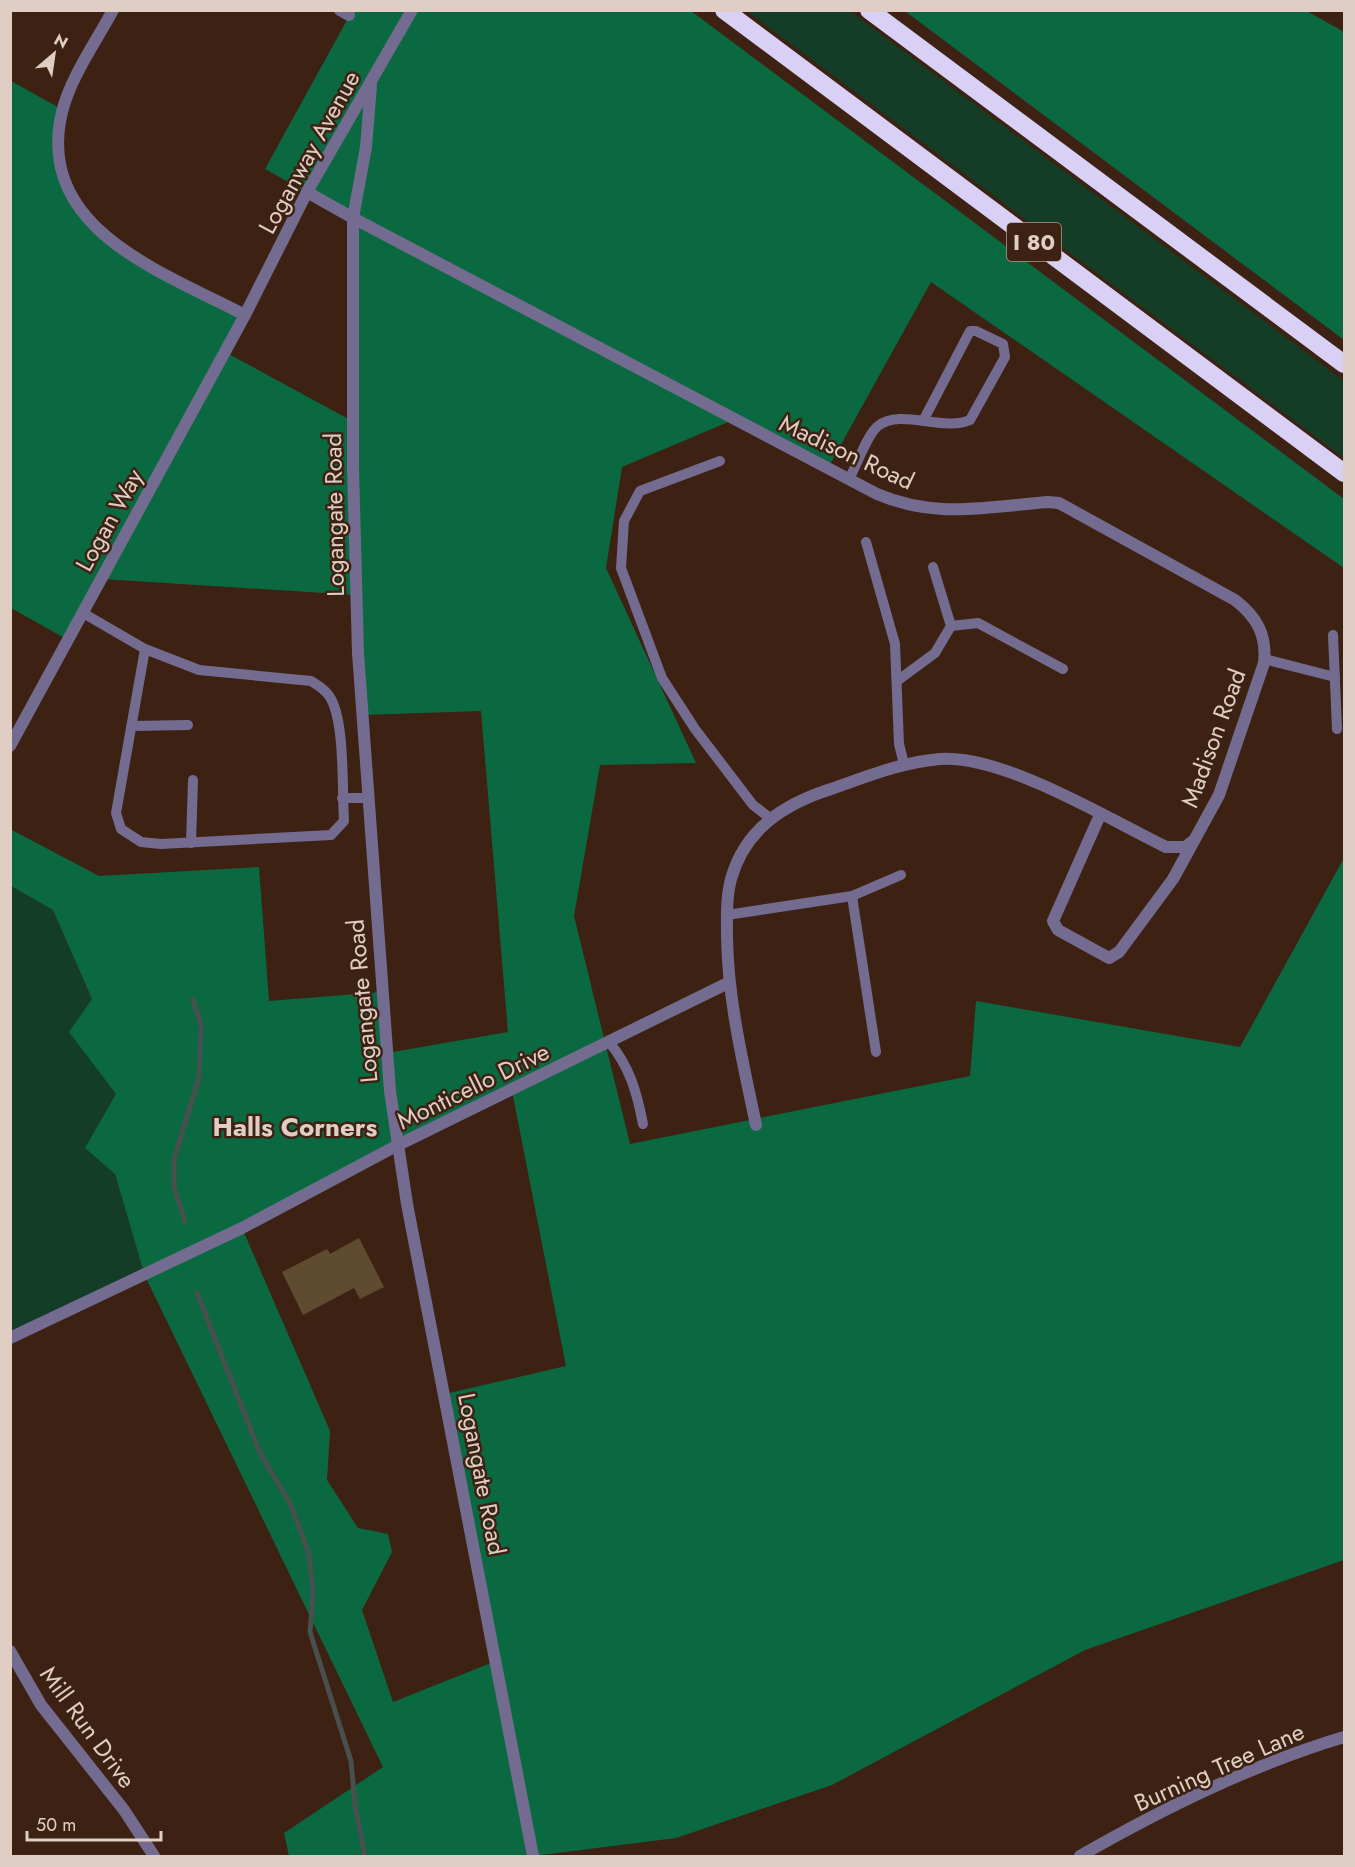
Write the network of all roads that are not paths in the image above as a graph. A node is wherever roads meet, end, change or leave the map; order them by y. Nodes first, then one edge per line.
1 (113, 10) edge
2 (412, 10) edge
3 (724, 10) edge
4 (869, 10) edge
5 (371, 82) junction
6 (307, 192) junction
7 (353, 218) junction
8 (245, 315) junction
9 (1344, 364) edge
10 (923, 422) junction
11 (720, 461) dead end
12 (1344, 473) edge
13 (849, 479) junction
14 (866, 542) dead end
15 (933, 567) dead end
16 (83, 613) junction
17 (951, 626) junction
18 (1333, 635) dead end
19 (146, 649) junction
20 (1264, 659) junction
21 (1063, 669) dead end
22 (1335, 677) junction
23 (897, 681) junction
24 (188, 725) dead end
25 (132, 726) junction
26 (1337, 729) dead end
27 (10, 746) edge
28 (904, 764) junction
29 (193, 780) dead end
30 (342, 798) junction
31 (367, 798) junction
32 (1100, 815) junction
33 (770, 818) junction
34 (1198, 836) junction
35 (191, 843) junction
36 (901, 875) dead end
37 (852, 896) junction
38 (727, 915) junction
39 (728, 982) junction
40 (609, 1042) junction
41 (876, 1052) dead end
42 (643, 1124) dead end
43 (756, 1125) dead end
44 (398, 1145) junction
45 (10, 1338) edge
46 (10, 1651) edge
47 (1344, 1737) edge
48 (154, 1857) edge
49 (533, 1857) edge
50 (1080, 1857) edge

1 - 8 street
2 - 5 street, Loganway Avenue
3 - 12 highway, I 80
4 - 9 highway
5 - 6 street, Loganway Avenue
5 - 7 street, Logangate Road
6 - 7 street
6 - 8 street, Loganway Avenue
7 - 13 street, Madison Road
7 - 31 street, Logangate Road
8 - 16 street, Logan Way
10 - 10 lane
10 - 13 lane
11 - 33 lane
13 - 20 street, Madison Road
14 - 23 lane
15 - 17 lane
16 - 19 lane
16 - 27 street, Logan Way
17 - 21 lane
17 - 23 lane
18 - 22 lane
19 - 25 lane
19 - 30 lane
20 - 22 lane
20 - 34 street, Madison Road
22 - 26 lane
23 - 28 lane
24 - 25 lane
25 - 35 lane
28 - 32 street
28 - 33 street
29 - 35 lane
30 - 31 lane
30 - 35 lane
31 - 44 street, Logangate Road
32 - 34 street
32 - 34 street, Madison Road
33 - 38 street
36 - 37 lane
37 - 38 lane
37 - 41 lane
38 - 39 street
39 - 40 street, Monticello Drive
39 - 43 street
40 - 42 lane
40 - 44 street, Monticello Drive
44 - 45 street, Monticello Drive
44 - 49 street, Logangate Road
46 - 48 street, Mill Run Drive
47 - 50 street, Burning Tree Lane

